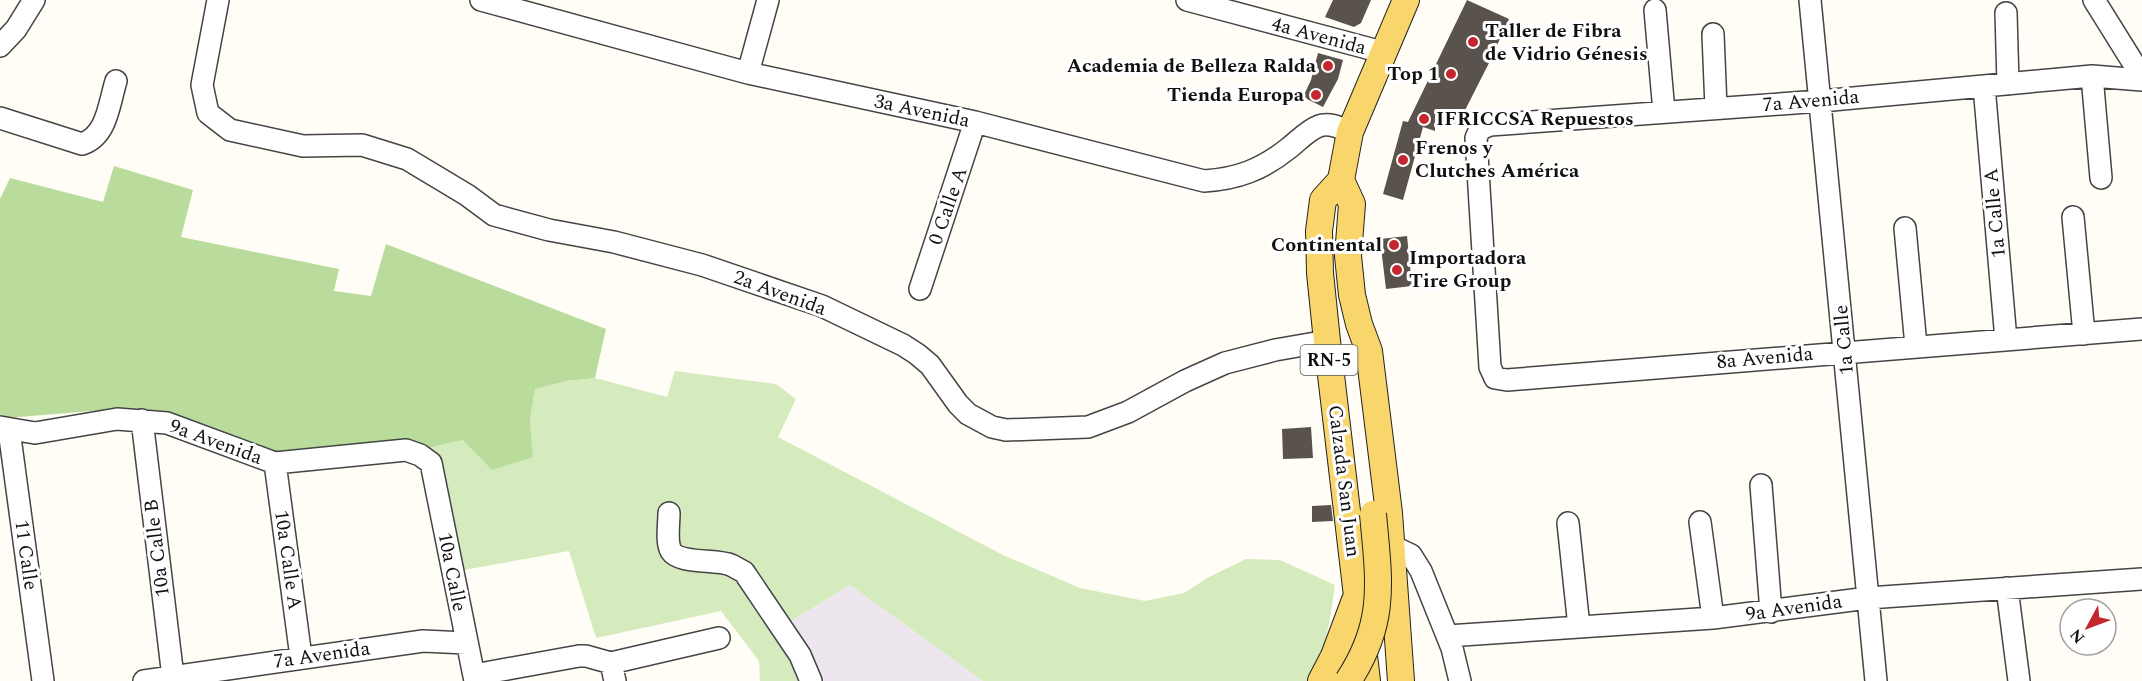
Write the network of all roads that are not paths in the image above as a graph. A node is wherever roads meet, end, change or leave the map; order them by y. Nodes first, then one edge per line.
1 (34, 0) edge
2 (218, 0) edge
3 (481, 0) edge
4 (768, 0) edge
5 (1187, 0) edge
6 (1406, 0) edge
7 (1810, 0) edge
8 (2094, 0) edge
9 (1655, 10) dead end
10 (2006, 13) dead end
11 (1713, 34) dead end
12 (0, 46) edge
13 (1382, 52) junction
14 (748, 73) junction
15 (2092, 76) junction
16 (2142, 79) edge
17 (116, 81) dead end
18 (2008, 84) junction
19 (1984, 86) junction
20 (1821, 100) junction
21 (1716, 108) junction
22 (1664, 112) junction
23 (0, 118) edge
24 (975, 122) junction
25 (1350, 132) junction
26 (2102, 178) dead end
27 (1341, 180) junction
28 (2073, 217) dead end
29 (1905, 228) dead end
30 (920, 289) dead end
31 (1359, 324) junction
32 (2142, 329) edge
33 (2084, 333) junction
34 (2006, 340) junction
35 (1327, 341) junction
36 (1916, 346) junction
37 (1845, 352) junction
38 (1495, 378) joint
39 (142, 420) junction
40 (5, 428) edge
41 (275, 463) junction
42 (430, 463) joint
43 (1761, 485) dead end
44 (669, 513) dead end
45 (1700, 522) dead end
46 (1568, 523) dead end
47 (1353, 553) junction
48 (1393, 554) junction
49 (2142, 579) edge
50 (2007, 588) junction
51 (1357, 594) junction
52 (1868, 598) junction
53 (1772, 612) junction
54 (1713, 618) junction
55 (1579, 627) junction
56 (1447, 636) junction
57 (719, 638) dead end
58 (466, 643) junction
59 (301, 657) junction
60 (613, 672) edge
61 (173, 677) junction
62 (475, 678) edge
63 (44, 681) edge
64 (144, 681) edge
65 (811, 681) edge
66 (1321, 681) edge
67 (1348, 681) edge
68 (1368, 681) edge
69 (1401, 681) edge
70 (1461, 681) edge
71 (1876, 681) edge
72 (2019, 681) edge

1 - 12 street
2 - 35 street, 2a Avenida
3 - 14 street, 3a Avenida
4 - 14 street
5 - 13 street, 4a Avenida
6 - 13 main road, Calzada San Juan / RN-5
7 - 20 street, 1a Calle
8 - 16 street
9 - 22 street
10 - 18 street
11 - 21 street
13 - 25 main road, Calzada San Juan / RN-5
14 - 24 street, 3a Avenida
15 - 16 street, 7a Avenida
15 - 18 street, 7a Avenida
15 - 26 street
17 - 23 street
18 - 19 street, 7a Avenida
19 - 20 street, 7a Avenida
19 - 34 street, 1a Calle A
20 - 21 street, 7a Avenida
20 - 37 street, 1a Calle
21 - 22 street, 7a Avenida
22 - 38 street, 7a Avenida
24 - 25 street, 3a Avenida
24 - 30 street, 0 Calle A
25 - 27 main road, Calzada San Juan / RN-5
27 - 31 main road, Calzada San Juan / RN-5
27 - 35 main road, Calzada San Juan / RN-5
28 - 33 street
29 - 36 street
31 - 48 main road, Calzada San Juan / RN-5
31 - 67 main road, bridge
32 - 33 street, 8a Avenida
33 - 34 street, 8a Avenida
34 - 36 street, 8a Avenida
35 - 47 main road, Calzada San Juan / RN-5
36 - 37 street, 8a Avenida
37 - 38 street, 8a Avenida
37 - 52 street, 1a Calle
39 - 40 street, 9a Avenida
39 - 41 street, 9a Avenida
39 - 61 street, 10a Calle B
40 - 63 street, 11 Calle
41 - 42 street, 9a Avenida
41 - 59 street, 10a Calle A
42 - 58 street, 10a Calle
43 - 53 street
44 - 65 street
45 - 54 street
46 - 55 street
47 - 48 main road
47 - 51 main road, Calzada San Juan / RN-5
48 - 56 street
48 - 69 main road, Calzada San Juan / RN-5
49 - 50 street, 9a Avenida
50 - 52 street, 9a Avenida
50 - 72 street
51 - 66 main road
51 - 68 main road, Calzada San Juan / RN-5
52 - 53 street, 9a Avenida
52 - 71 street, 1a Calle
53 - 54 street, 9a Avenida
54 - 55 street, 9a Avenida
55 - 56 street, 9a Avenida
56 - 70 street
57 - 60 street
58 - 59 street, 7a Avenida
58 - 62 street, 10a Calle
59 - 61 street, 7a Avenida
60 - 62 street
61 - 64 street, 7a Avenida

